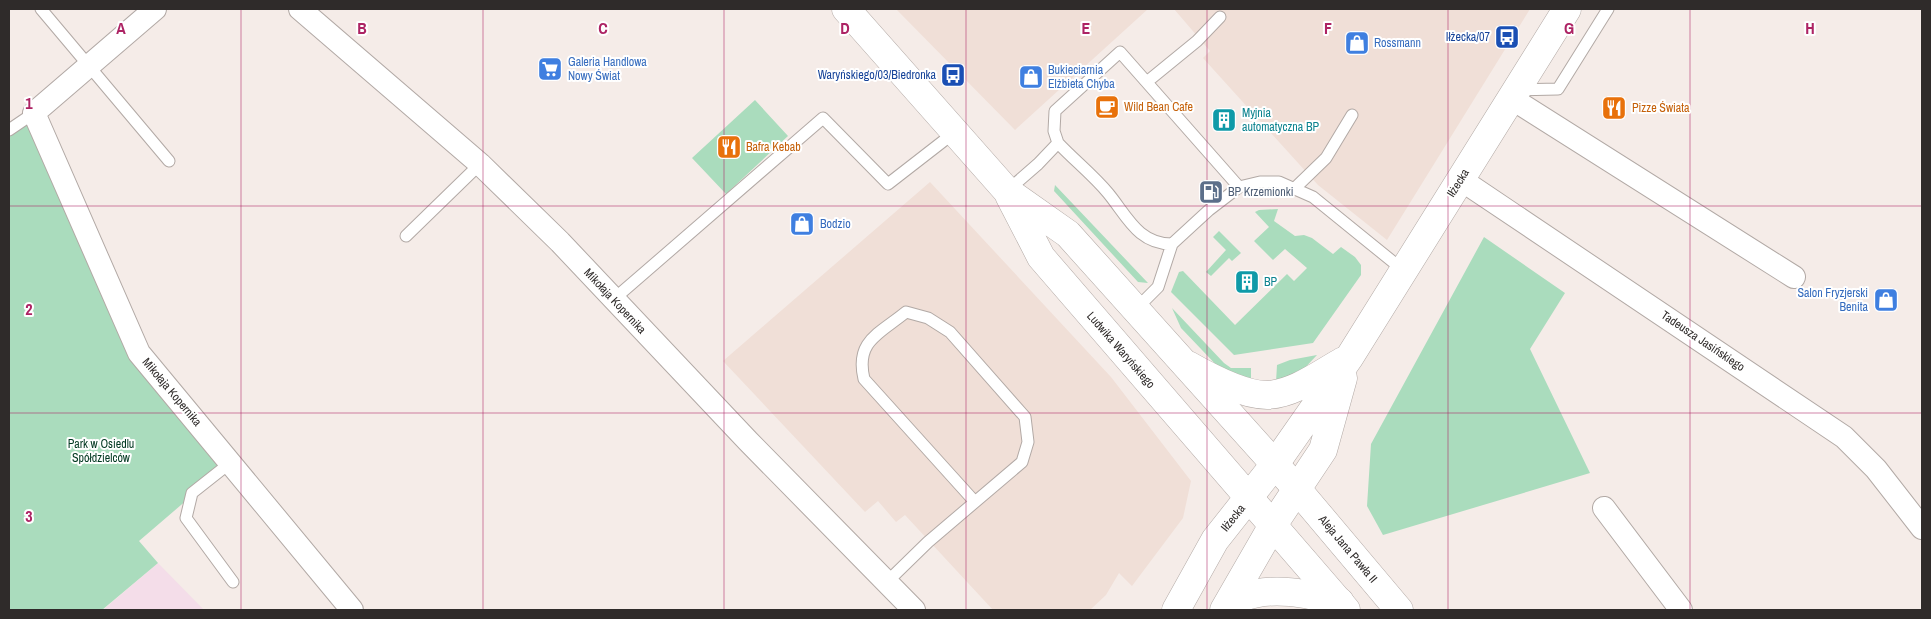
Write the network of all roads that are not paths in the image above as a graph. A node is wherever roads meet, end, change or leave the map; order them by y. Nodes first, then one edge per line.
1 (41, 9) edge
2 (155, 9) edge
3 (300, 9) edge
4 (846, 9) edge
5 (1567, 9) edge
6 (1608, 9) edge
7 (1220, 17) dead end
8 (88, 68) junction
9 (1148, 81) junction
10 (1513, 94) junction
11 (34, 113) junction
12 (1352, 115) dead end
13 (9, 130) edge
14 (955, 132) junction
15 (1058, 143) junction
16 (169, 162) dead end
17 (480, 164) junction
18 (1460, 179) junction
19 (1239, 187) junction
20 (1294, 188) junction
21 (1007, 191) junction
22 (406, 236) dead end
23 (1172, 244) junction
24 (1403, 270) junction
25 (1794, 277) dead end
26 (614, 299) junction
27 (1136, 309) junction
28 (1349, 358) junction
29 (1185, 364) junction
30 (230, 463) junction
31 (1275, 464) junction
32 (1297, 488) junction
33 (1249, 498) junction
34 (975, 502) junction
35 (1604, 508) dead end
36 (1273, 525) junction
37 (1922, 528) edge
38 (233, 582) dead end
39 (887, 582) junction
40 (1343, 606) edge
41 (352, 610) edge
42 (914, 610) edge
43 (1176, 610) edge
44 (1225, 610) edge
45 (1399, 610) edge
46 (1681, 610) edge

1 - 8 lane
2 - 8 street
3 - 17 street, Mikołaja Kopernika
4 - 14 main road, Ludwika Waryńskiego
5 - 10 main road, Iłżecka
6 - 10 lane
7 - 9 lane
8 - 11 street
8 - 16 lane
9 - 15 lane
9 - 19 lane
10 - 18 main road, Iłżecka
10 - 25 street
11 - 13 lane
11 - 30 street, Mikołaja Kopernika
12 - 20 lane
14 - 21 main road, Ludwika Waryńskiego
14 - 26 lane
15 - 21 lane
15 - 23 lane
17 - 22 lane
17 - 26 street, Mikołaja Kopernika
18 - 24 main road, Iłżecka
18 - 37 street, Tadeusza Jasińskiego
19 - 20 lane
19 - 23 lane
20 - 24 lane
21 - 27 main road, Ludwika Waryńskiego
21 - 33 main road, Ludwika Waryńskiego
23 - 27 lane
24 - 28 main road, Iłżecka
26 - 39 street, Mikołaja Kopernika
27 - 29 main road, Ludwika Waryńskiego
28 - 29 main road, Ludwika Waryńskiego
28 - 31 main road, Iłżecka
28 - 32 main road, Iłżecka
29 - 31 main road, Ludwika Waryńskiego
30 - 38 lane
30 - 41 street, Mikołaja Kopernika
31 - 32 main road, Aleja Jana Pawła II
31 - 33 main road, Iłżecka
32 - 36 main road, Iłżecka
32 - 45 main road, Aleja Jana Pawła II
33 - 36 main road, Ludwika Waryńskiego
33 - 43 main road, Iłżecka
34 - 34 lane
34 - 39 lane
35 - 46 street
36 - 40 main road
36 - 44 main road, Iłżecka
39 - 42 street, Mikołaja Kopernika
40 - 44 main road

